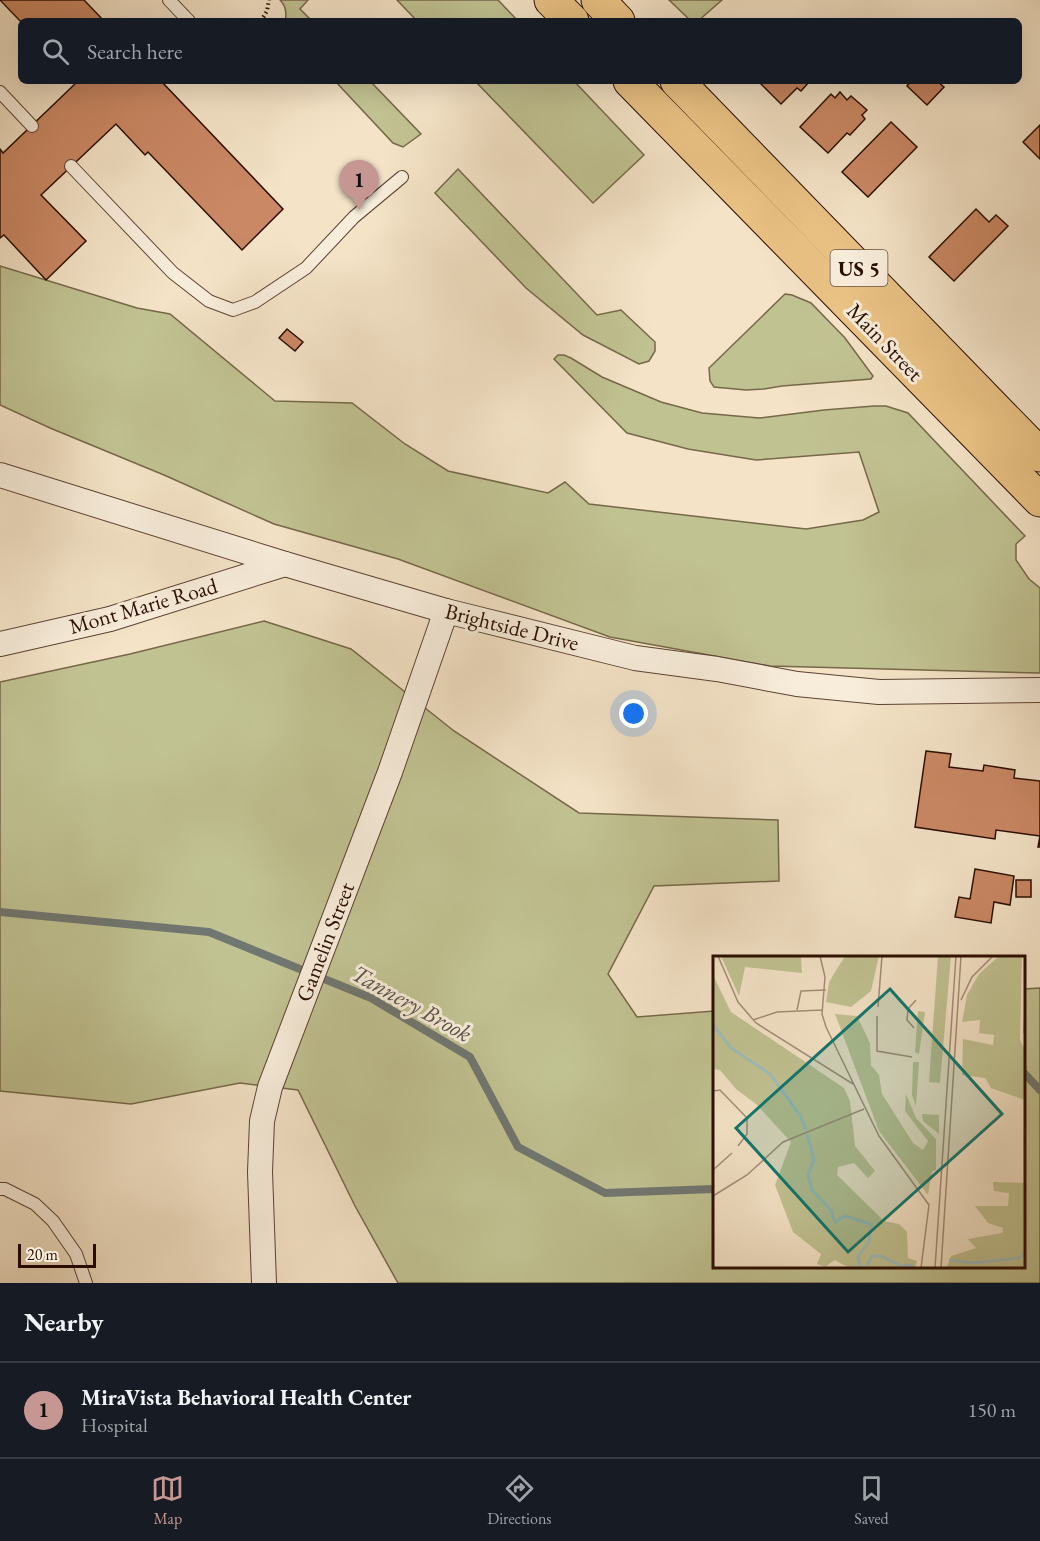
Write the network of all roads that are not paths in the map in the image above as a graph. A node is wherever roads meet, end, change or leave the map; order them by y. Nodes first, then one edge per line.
1 (169, 0) edge
2 (551, 0) edge
3 (598, 0) edge
4 (186, 18) edge
5 (569, 18) edge
6 (615, 18) edge
7 (633, 84) edge
8 (680, 84) edge
9 (0, 92) edge
10 (32, 126) dead end
11 (71, 166) dead end
12 (402, 177) dead end
13 (1040, 455) edge
14 (0, 475) edge
15 (1040, 500) edge
16 (285, 564) junction
17 (446, 611) junction
18 (0, 644) edge
19 (1040, 690) edge
20 (0, 1189) edge
21 (86, 1283) edge
22 (264, 1283) edge

1 - 4 lane
2 - 5 main road
3 - 6 main road
7 - 15 main road, Main Street / US 5
8 - 13 main road, Main Street / US 5
9 - 10 lane
11 - 12 lane
14 - 16 street, Brightside Drive
16 - 17 street, Brightside Drive
16 - 18 street, Mont Marie Road
17 - 19 street, Brightside Drive
17 - 22 street, Gamelin Street
20 - 21 lane

